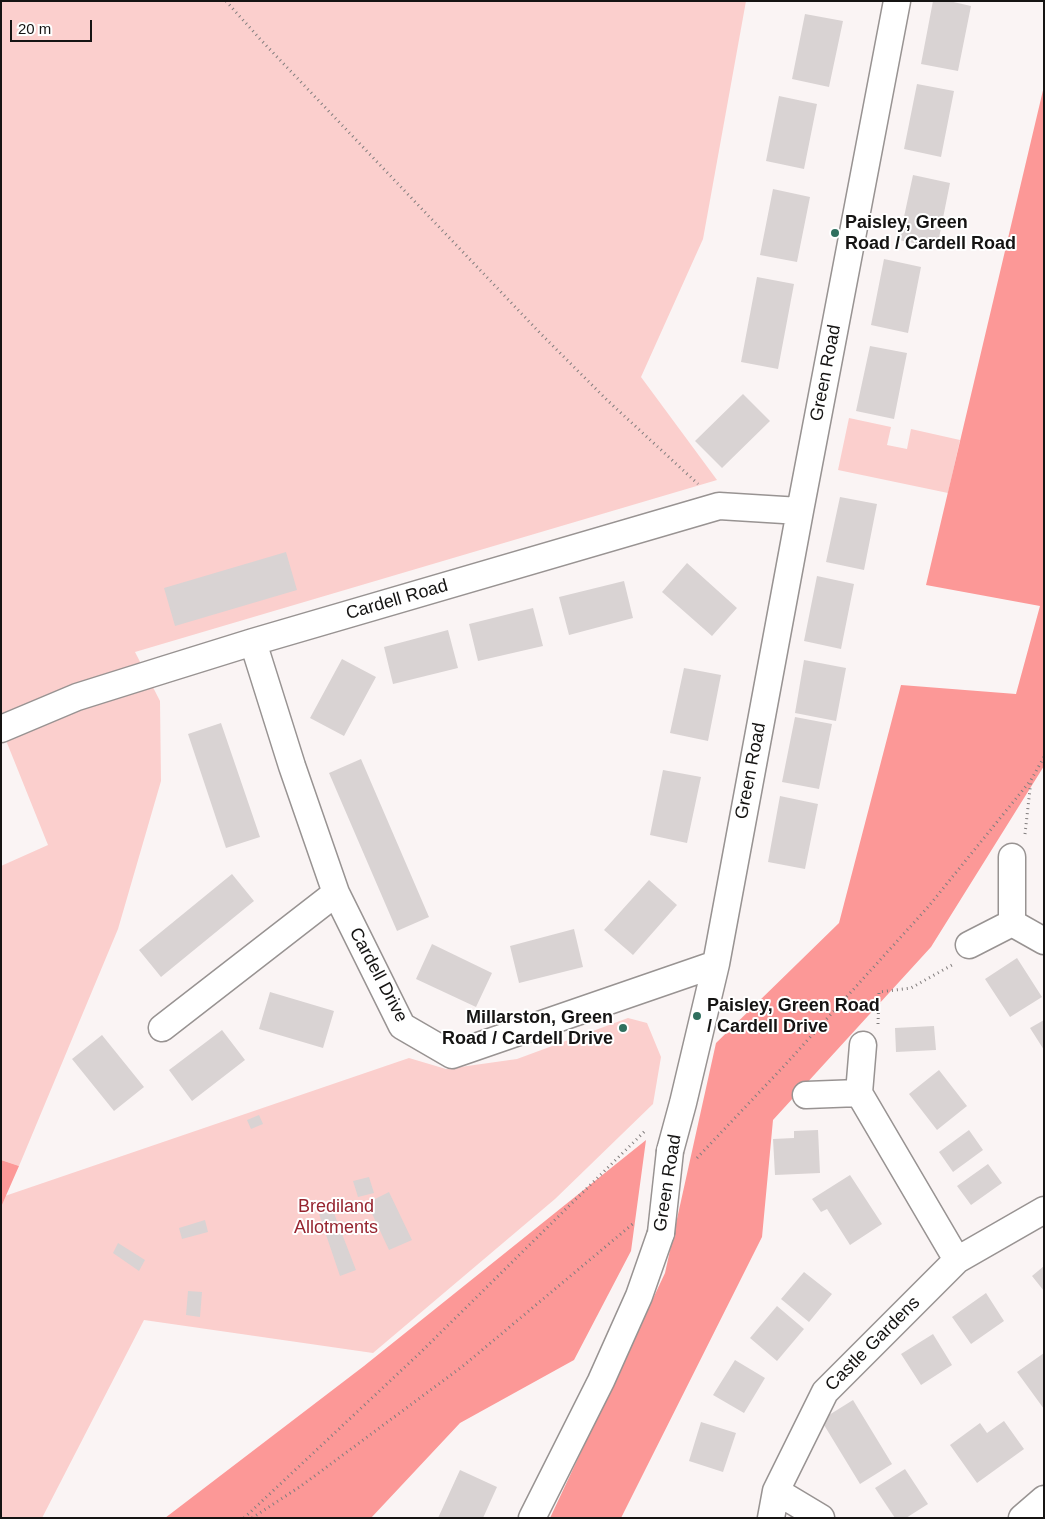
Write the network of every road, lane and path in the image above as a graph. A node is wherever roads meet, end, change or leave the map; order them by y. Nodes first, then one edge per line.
1 (226, 1) edge
2 (897, 1) edge
3 (719, 506) junction
4 (800, 511) junction
5 (252, 642) junction
6 (1, 729) edge
7 (1031, 780) dead end
8 (1012, 856) joint
9 (336, 893) junction
10 (1012, 923) junction
11 (1044, 941) edge
12 (969, 945) joint
13 (716, 964) junction
14 (162, 1028) dead end
15 (863, 1044) joint
16 (859, 1093) junction
17 (806, 1095) dead end
18 (683, 1103) junction
19 (1044, 1210) edge
20 (957, 1260) junction
21 (776, 1491) junction
22 (1044, 1499) edge
23 (244, 1518) edge
24 (532, 1518) edge
25 (771, 1518) edge
26 (821, 1518) edge
27 (1022, 1518) edge

1 - 3 path
2 - 4 street, Green Road
3 - 4 street, Cardell Road
3 - 5 street, Cardell Road
4 - 13 street, Green Road
5 - 6 street, Cardell Road
5 - 9 street, Cardell Drive
7 - 8 path
8 - 10 street
9 - 13 street, Cardell Drive
9 - 14 street
10 - 11 street
10 - 12 street
12 - 15 path
13 - 18 street, Green Road
15 - 16 street
16 - 17 street
16 - 20 street
18 - 23 path
18 - 24 street, Green Road, bridge
19 - 20 street, Castle Gardens
20 - 21 street, Castle Gardens
21 - 25 street, Castle Gardens
21 - 26 street
22 - 27 street

